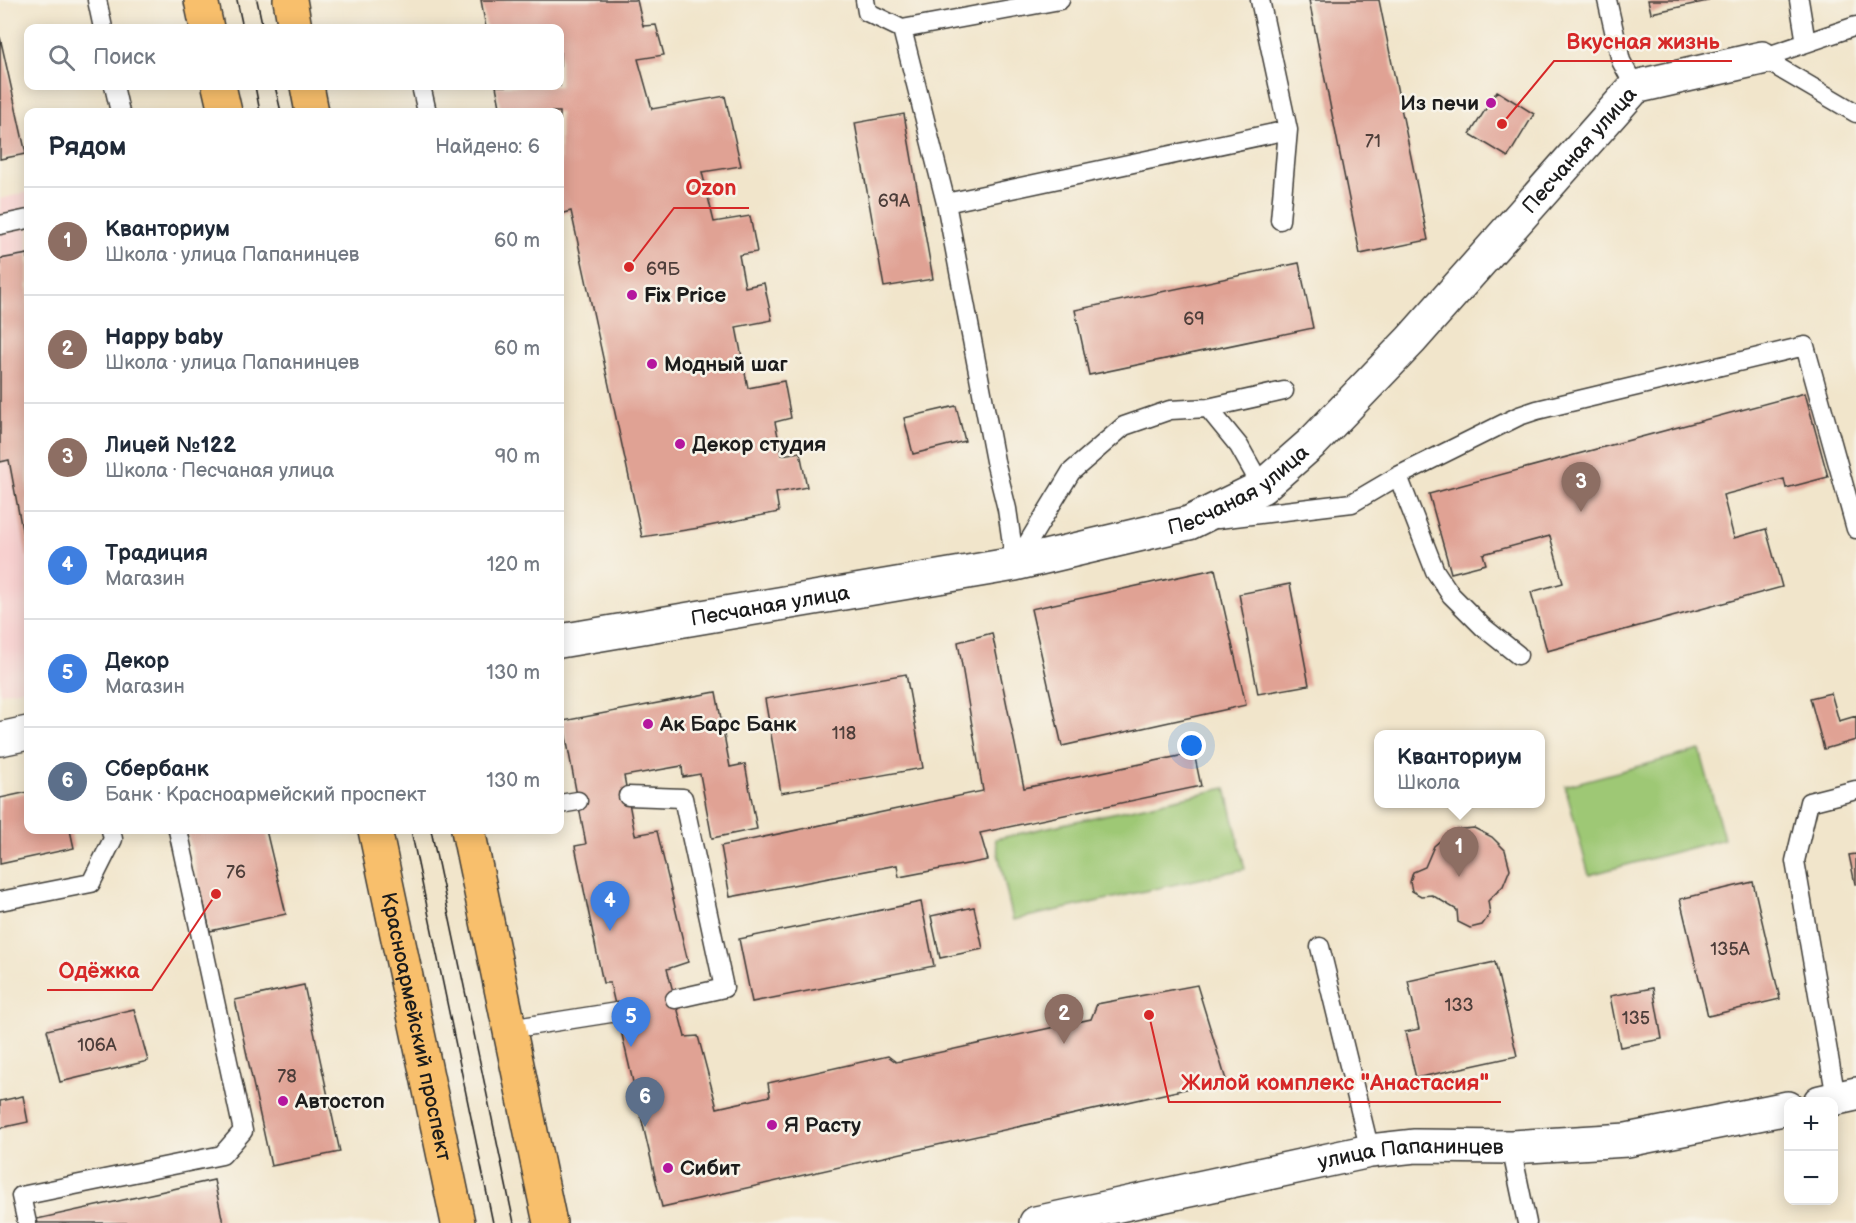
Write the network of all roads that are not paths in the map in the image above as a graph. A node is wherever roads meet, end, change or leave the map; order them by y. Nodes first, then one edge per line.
1 (97, 0) edge
2 (201, 0) edge
3 (290, 0) edge
4 (865, 0) edge
5 (1060, 0) edge
6 (1260, 0) edge
7 (1607, 0) edge
8 (1799, 0) edge
9 (102, 24) edge
10 (206, 24) edge
11 (295, 24) edge
12 (1856, 26) edge
13 (902, 29) junction
14 (1806, 43) junction
15 (1762, 58) junction
16 (1635, 87) junction
17 (115, 90) edge
18 (220, 90) edge
19 (308, 90) edge
20 (422, 90) edge
21 (119, 108) edge
22 (224, 108) edge
23 (311, 108) edge
24 (426, 108) edge
25 (1856, 113) edge
26 (1288, 130) junction
27 (946, 203) junction
28 (1280, 219) dead end
29 (24, 220) edge
30 (0, 225) edge
31 (1284, 391) dead end
32 (1208, 408) junction
33 (1398, 476) junction
34 (1262, 487) junction
35 (1189, 523) junction
36 (1856, 529) edge
37 (1016, 564) junction
38 (564, 639) edge
39 (1518, 655) dead end
40 (24, 734) edge
41 (0, 739) edge
42 (1856, 790) edge
43 (628, 796) dead end
44 (578, 801) dead end
45 (564, 803) edge
46 (112, 834) edge
47 (179, 834) edge
48 (376, 834) edge
49 (469, 834) edge
50 (0, 901) edge
51 (1320, 947) dead end
52 (675, 999) dead end
53 (617, 1012) dead end
54 (509, 1029) junction
55 (1837, 1097) edge
56 (1784, 1109) edge
57 (1511, 1147) junction
58 (1370, 1151) junction
59 (1069, 1220) edge
60 (27, 1223) edge
61 (458, 1223) edge
62 (550, 1223) edge
63 (1036, 1223) edge
64 (1527, 1223) edge

1 - 9 lane
2 - 10 main road
3 - 11 main road
4 - 13 lane
5 - 13 lane
6 - 26 lane
7 - 16 lane
8 - 14 lane
12 - 14 lane
13 - 27 lane
14 - 15 lane
15 - 16 street, Песчаная улица
15 - 25 lane
16 - 34 street, Песчаная улица
17 - 21 lane
18 - 22 main road
19 - 23 main road
20 - 24 lane
26 - 27 lane
26 - 28 lane
27 - 37 lane
29 - 30 lane
31 - 32 lane
32 - 34 lane
32 - 37 lane
33 - 35 lane
33 - 36 lane
33 - 39 lane
34 - 35 street, Песчаная улица
35 - 37 street, Песчаная улица
37 - 38 street, Песчаная улица
40 - 41 street
42 - 55 lane
43 - 52 lane
44 - 45 lane
46 - 50 lane
47 - 60 lane
48 - 61 main road, Красноармейский проспект
49 - 54 main road
51 - 58 lane
53 - 54 lane
54 - 62 main road
56 - 57 street, улица Папанинцев
57 - 58 street, улица Папанинцев
57 - 64 lane
58 - 59 street, улица Папанинцев
59 - 63 street, улица Папанинцев

